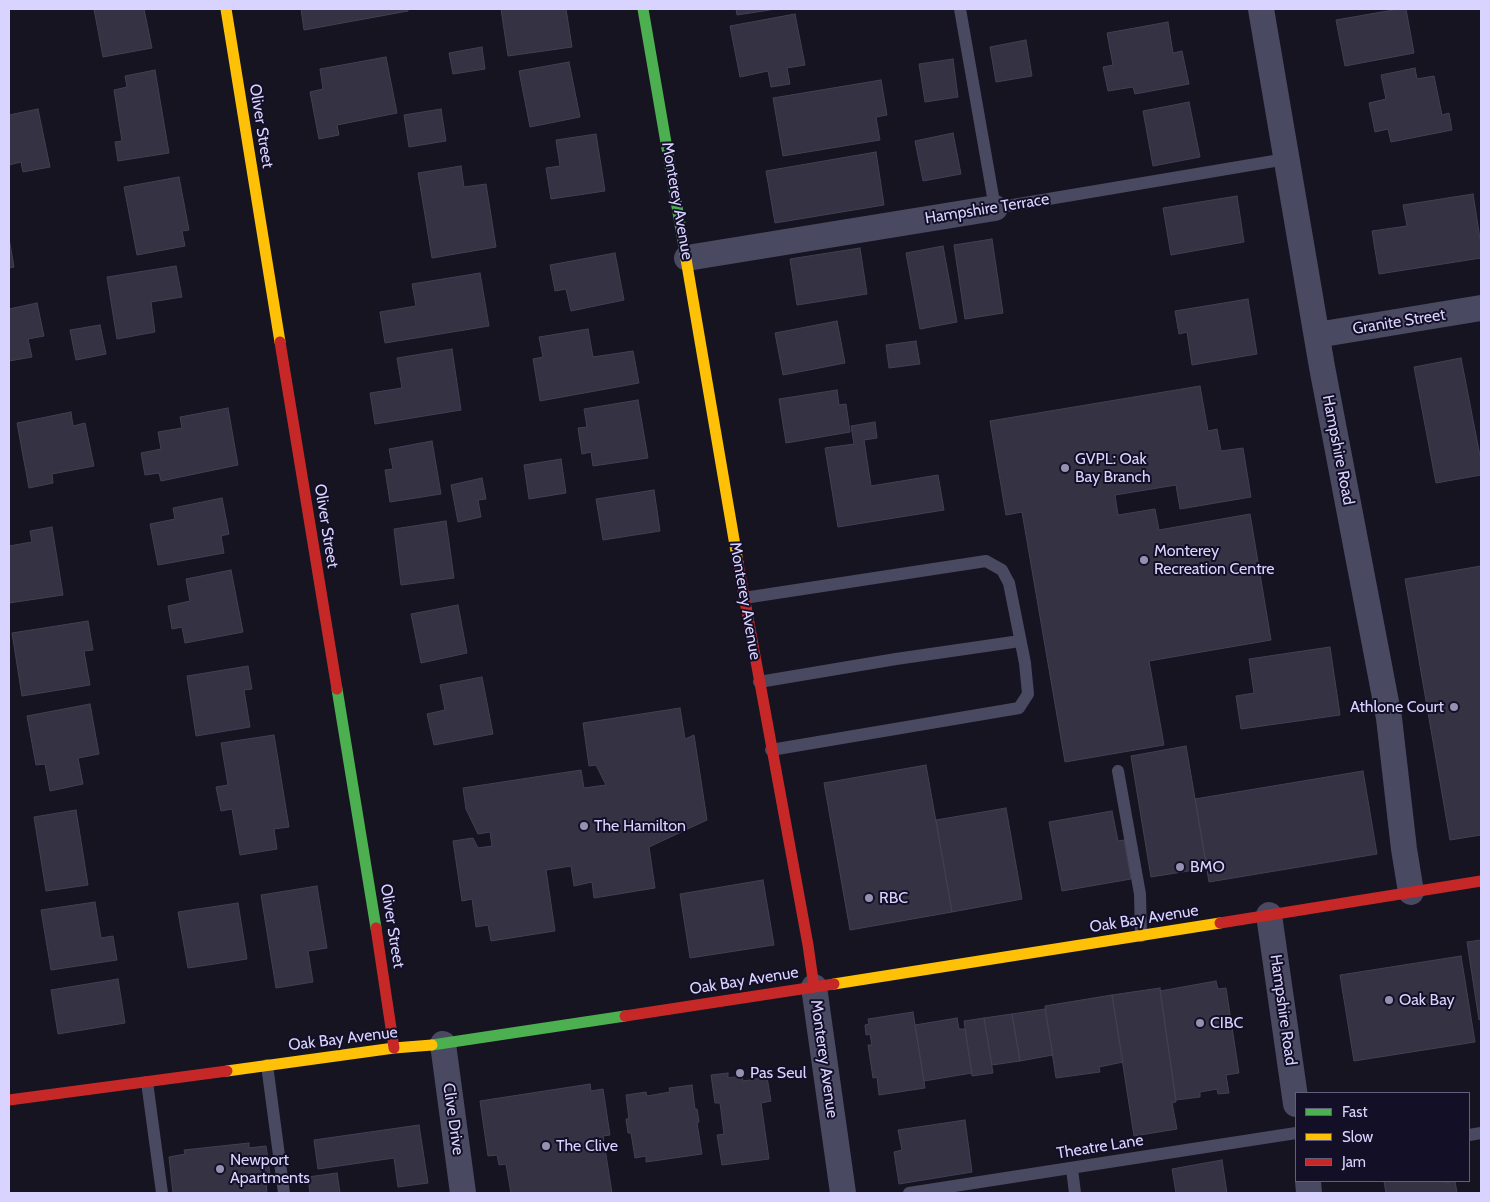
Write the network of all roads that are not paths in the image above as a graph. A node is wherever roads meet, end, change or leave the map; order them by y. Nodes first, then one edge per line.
1 (226, 9) edge
2 (643, 9) edge
3 (960, 9) edge
4 (1261, 9) edge
5 (1286, 159) junction
6 (995, 208) junction
7 (687, 258) junction
8 (1481, 308) edge
9 (1317, 335) junction
10 (744, 598) junction
11 (1020, 641) junction
12 (759, 682) junction
13 (771, 750) junction
14 (1118, 771) dead end
15 (1481, 881) edge
16 (1411, 892) junction
17 (1269, 915) junction
18 (1141, 936) junction
19 (814, 987) junction
20 (444, 1044) junction
21 (394, 1048) junction
22 (267, 1065) junction
23 (147, 1082) junction
24 (1295, 1097) edge
25 (9, 1100) edge
26 (1295, 1133) edge
27 (1072, 1169) junction
28 (162, 1193) edge
29 (284, 1193) edge
30 (463, 1193) edge
31 (843, 1193) edge
32 (909, 1193) edge
33 (1075, 1193) edge

1 - 21 street, Oliver Street
2 - 7 street, Monterey Avenue
3 - 6 lane
4 - 5 street, Hampshire Road
5 - 6 lane, Hampshire Terrace
5 - 9 street, Hampshire Road
6 - 7 street, Hampshire Terrace
7 - 10 street, Monterey Avenue
8 - 9 street, Granite Street
9 - 16 street, Hampshire Road
10 - 11 lane
10 - 12 street, Monterey Avenue
11 - 12 lane
11 - 13 lane
12 - 13 street, Monterey Avenue
13 - 19 street, Monterey Avenue
14 - 18 lane
15 - 16 street, Oak Bay Avenue
16 - 17 street, Oak Bay Avenue
17 - 18 street, Oak Bay Avenue
17 - 24 street, Hampshire Road
18 - 19 street, Oak Bay Avenue
19 - 20 street, Oak Bay Avenue
19 - 31 street, Monterey Avenue
20 - 21 street, Oak Bay Avenue
20 - 30 street, Clive Drive
21 - 22 street, Oak Bay Avenue
22 - 23 street, Oak Bay Avenue
22 - 29 lane
23 - 25 street, Oak Bay Avenue
23 - 28 lane
26 - 27 lane, Theatre Lane
27 - 32 lane, Theatre Lane
27 - 33 lane

